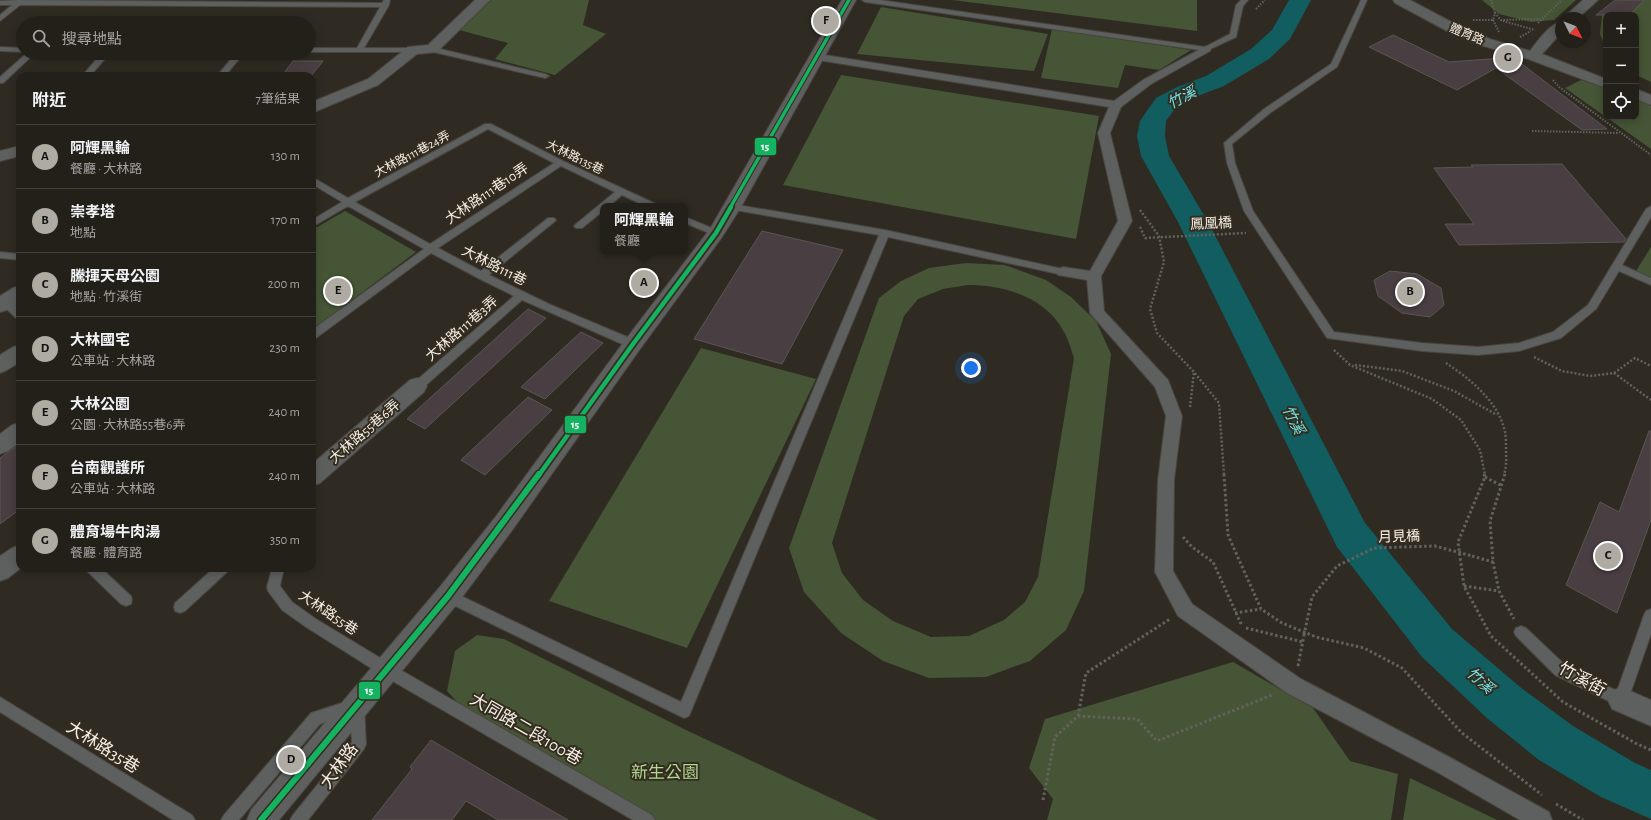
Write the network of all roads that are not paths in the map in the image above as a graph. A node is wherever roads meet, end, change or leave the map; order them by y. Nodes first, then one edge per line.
1 (482, 0) edge
2 (849, 0) edge
3 (865, 0) edge
4 (1246, 0) edge
5 (1364, 0) edge
6 (1400, 0) edge
7 (1591, 0) edge
8 (20, 2) edge
9 (386, 2) edge
10 (0, 3) edge
11 (1577, 12) edge
12 (0, 19) edge
13 (1555, 31) edge
14 (432, 49) junction
15 (1206, 49) junction
16 (0, 50) edge
17 (16, 50) edge
18 (316, 50) edge
19 (359, 50) junction
20 (413, 50) junction
21 (1533, 56) junction
22 (818, 57) junction
23 (23, 60) edge
24 (100, 60) edge
25 (234, 60) edge
26 (89, 72) edge
27 (224, 72) edge
28 (545, 76) dead end
29 (0, 81) edge
30 (1603, 83) edge
31 (1639, 95) edge
32 (1651, 100) edge
33 (1116, 105) junction
34 (316, 106) edge
35 (488, 126) joint
36 (16, 152) edge
37 (0, 156) edge
38 (560, 163) junction
39 (316, 182) edge
40 (621, 192) junction
41 (348, 202) junction
42 (607, 203) edge
43 (646, 203) edge
44 (600, 208) edge
45 (732, 208) junction
46 (1651, 209) edge
47 (551, 220) dead end
48 (688, 221) edge
49 (316, 222) edge
50 (579, 226) dead end
51 (885, 233) junction
52 (716, 234) junction
53 (430, 249) junction
54 (0, 255) edge
55 (16, 257) edge
56 (1617, 266) junction
57 (1063, 272) joint
58 (482, 276) junction
59 (1094, 276) junction
60 (1651, 282) edge
61 (521, 295) junction
62 (8, 300) edge
63 (16, 310) edge
64 (316, 332) edge
65 (633, 344) junction
66 (16, 355) edge
67 (0, 365) edge
68 (419, 384) joint
69 (16, 434) edge
70 (0, 446) edge
71 (316, 474) edge
72 (16, 558) edge
73 (0, 570) edge
74 (98, 572) edge
75 (219, 572) edge
76 (277, 572) edge
77 (448, 596) junction
78 (126, 600) dead end
79 (180, 607) dead end
80 (1651, 615) edge
81 (1521, 632) road end
82 (387, 670) junction
83 (1621, 700) junction
84 (0, 704) edge
85 (356, 705) junction
86 (1651, 713) edge
87 (187, 820) edge
88 (229, 820) edge
89 (261, 820) edge
90 (298, 820) edge
91 (647, 820) edge
92 (1541, 820) edge

1 - 14 street
2 - 22 street, 大林路
3 - 15 lane
4 - 15 lane
5 - 56 lane
6 - 21 street, 體育路
7 - 11 street
8 - 9 lane
8 - 10 lane
8 - 12 lane
9 - 19 lane
13 - 21 street
14 - 20 street
14 - 28 lane
15 - 33 street
16 - 17 lane
18 - 19 lane
19 - 20 lane
20 - 34 street
21 - 30 street, 體育路
22 - 33 street
22 - 45 street, 大林路
23 - 29 lane
24 - 26 lane
25 - 27 lane
31 - 32 street
33 - 59 street
35 - 38 lane, 大林路135巷
35 - 41 lane, 大林路111巷24弄
36 - 37 street
38 - 40 lane, 大林路135巷
38 - 53 lane, 大林路111巷10弄
39 - 41 lane, 大林路111巷
40 - 42 lane
40 - 43 lane, 大林路135巷
41 - 49 lane, 大林路111巷24弄
41 - 53 lane, 大林路111巷
44 - 50 lane
45 - 51 lane
45 - 52 street, 大林路
46 - 56 lane
47 - 58 lane
48 - 52 lane
51 - 57 lane
51 - 77 lane
52 - 65 street, 大林路
53 - 58 lane, 大林路111巷
53 - 64 lane, 大林路111巷10弄
54 - 55 lane
56 - 60 lane
57 - 59 street
58 - 61 lane, 大林路111巷
59 - 92 street
61 - 65 lane, 大林路111巷
61 - 68 lane, 大林路111巷3弄
62 - 63 lane
65 - 77 street, 大林路
66 - 67 street
68 - 71 street, 大林路55巷6弄
69 - 70 street
72 - 73 street
74 - 78 lane
75 - 79 lane
76 - 82 lane, 大林路55巷
77 - 82 street, 大林路
80 - 83 lane
81 - 83 lane, 竹溪街
82 - 85 street, 大林路
82 - 91 lane, 大同路二段100巷
83 - 86 street, 竹溪街
84 - 87 lane, 大林路35巷
85 - 88 lane
85 - 89 street, 大林路
85 - 90 lane, 大林路

